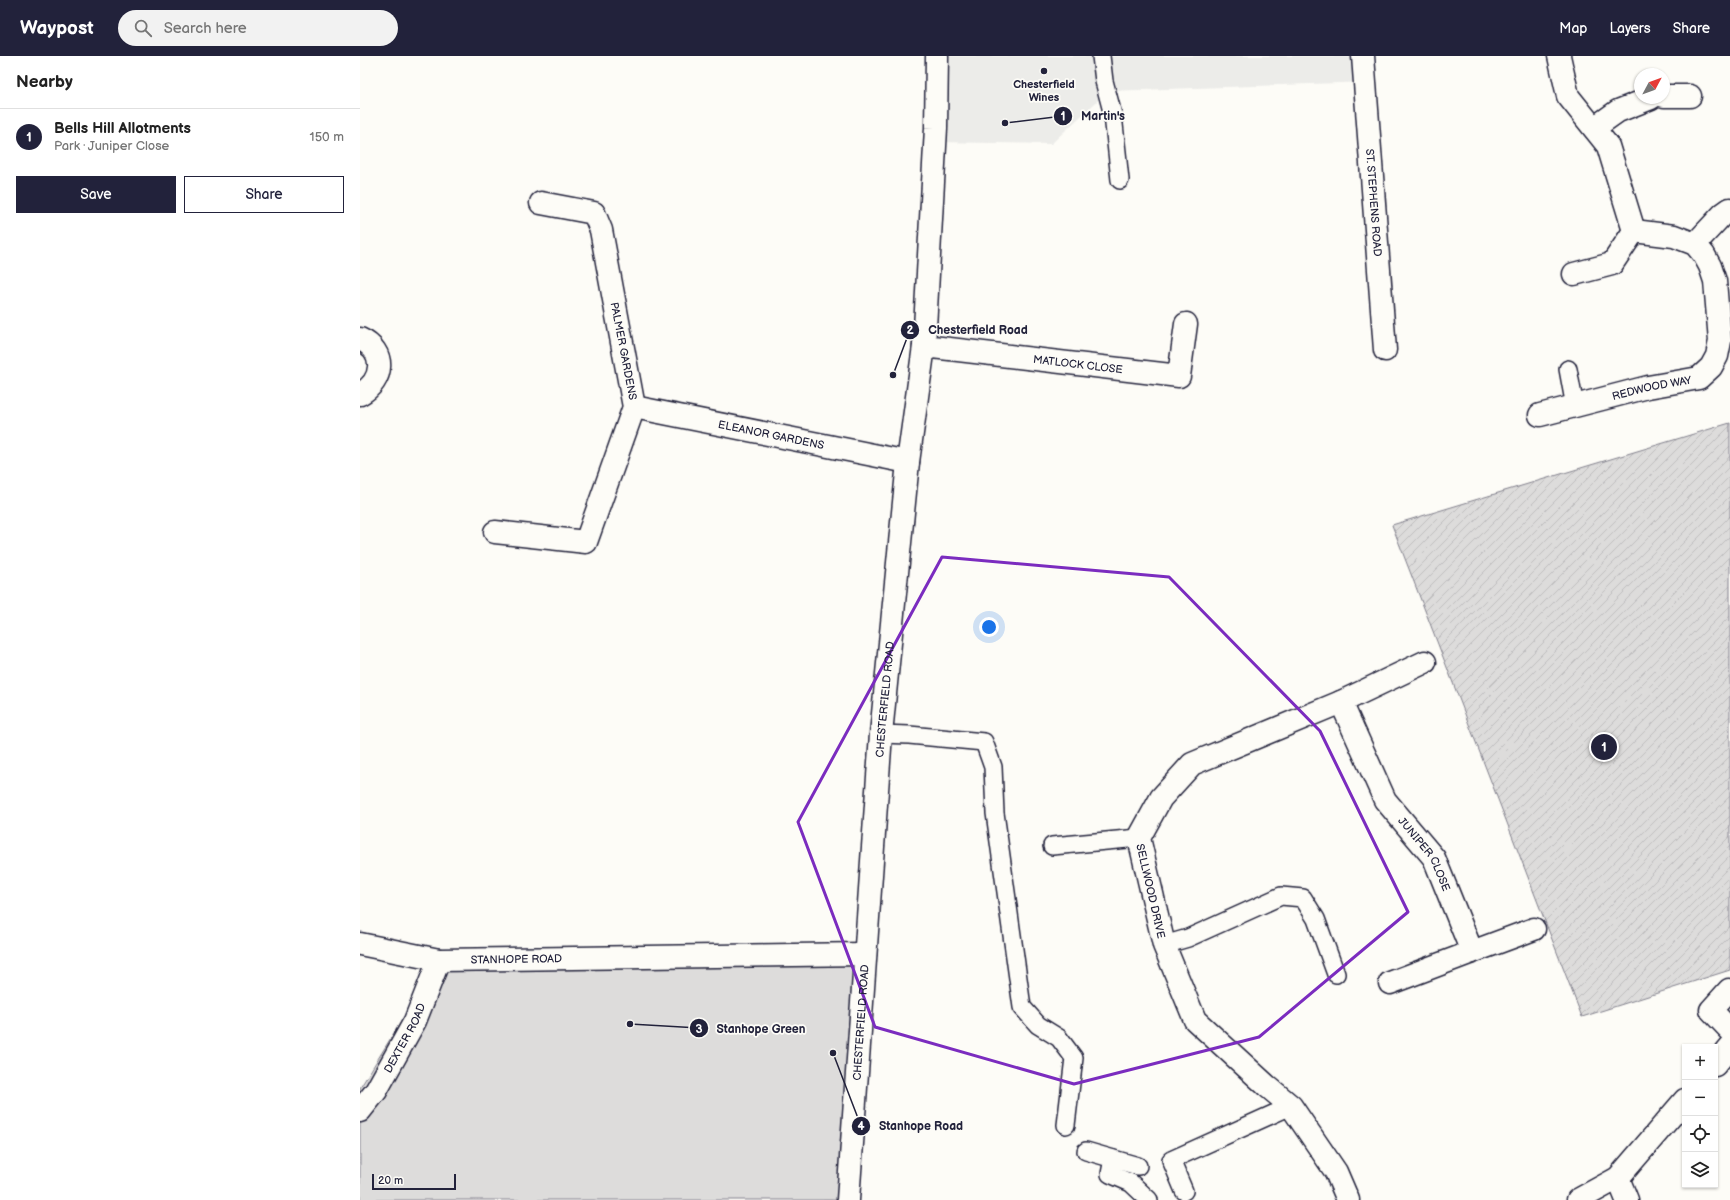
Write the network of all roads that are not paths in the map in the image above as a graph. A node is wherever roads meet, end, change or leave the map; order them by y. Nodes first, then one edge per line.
1 (937, 56) edge
2 (1101, 56) edge
3 (1363, 56) edge
4 (1559, 56) edge
5 (1670, 96) edge
6 (1690, 96) dead end
7 (1636, 104) edge
8 (1594, 128) junction
9 (1120, 180) dead end
10 (541, 203) dead end
11 (1730, 209) edge
12 (1634, 231) junction
13 (1695, 244) junction
14 (1574, 274) dead end
15 (1186, 324) dead end
16 (360, 340) edge
17 (924, 346) junction
18 (1385, 350) dead end
19 (1568, 369) dead end
20 (360, 394) edge
21 (634, 407) junction
22 (1576, 407) junction
23 (1540, 415) dead end
24 (908, 462) junction
25 (495, 532) dead end
26 (1425, 662) dead end
27 (1341, 702) junction
28 (881, 734) junction
29 (1139, 838) junction
30 (1052, 846) dead end
31 (1534, 929) dead end
32 (360, 944) edge
33 (1164, 945) junction
34 (1472, 952) junction
35 (865, 954) junction
36 (439, 960) junction
37 (1336, 974) dead end
38 (1390, 983) dead end
39 (1729, 990) edge
40 (1730, 1030) edge
41 (1730, 1047) edge
42 (1718, 1061) edge
43 (1682, 1103) edge
44 (1291, 1106) junction
45 (360, 1111) edge
46 (1066, 1125) dead end
47 (1086, 1151) dead end
48 (1113, 1159) junction
49 (1138, 1166) dead end
50 (1618, 1178) junction
51 (1184, 1191) dead end
52 (848, 1200) edge
53 (1149, 1200) edge
54 (1348, 1200) edge
55 (1578, 1200) edge
56 (1627, 1200) edge

1 - 17 street, CHESTERFIELD ROAD
2 - 9 lane
3 - 18 street, ST. STEPHENS ROAD
4 - 8 street
5 - 6 street
7 - 8 street
8 - 12 street
10 - 21 street, PALMER GARDENS
11 - 13 street
12 - 13 street
12 - 14 street
13 - 22 street, REDWOOD WAY
15 - 17 street, MATLOCK CLOSE
16 - 20 street
17 - 24 street, CHESTERFIELD ROAD
19 - 22 lane
21 - 24 street, ELEANOR GARDENS
21 - 25 street, PALMER GARDENS
22 - 23 street, REDWOOD WAY
24 - 28 street, CHESTERFIELD ROAD
26 - 27 street, SELLWOOD DRIVE
27 - 29 street, SELLWOOD DRIVE
27 - 34 street, JUNIPER CLOSE
28 - 35 street, CHESTERFIELD ROAD
28 - 46 lane
29 - 30 lane
29 - 33 street, SELLWOOD DRIVE
31 - 34 street
32 - 36 street, STANHOPE ROAD
33 - 37 lane
33 - 44 street, SELLWOOD DRIVE
34 - 38 street
35 - 36 street, STANHOPE ROAD
35 - 52 street, CHESTERFIELD ROAD
36 - 45 street, DEXTER ROAD
39 - 40 street
41 - 42 street
43 - 50 street
44 - 51 lane
44 - 54 street, SELLWOOD DRIVE
47 - 48 lane
48 - 49 lane
48 - 53 lane
50 - 55 street
50 - 56 street

